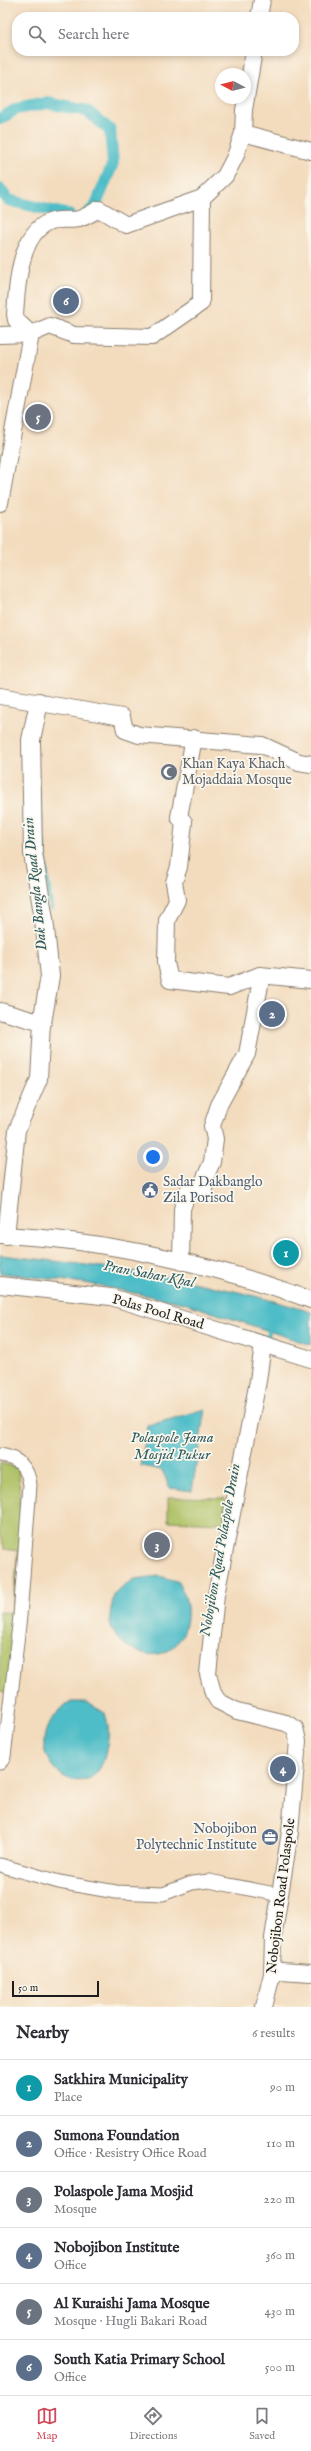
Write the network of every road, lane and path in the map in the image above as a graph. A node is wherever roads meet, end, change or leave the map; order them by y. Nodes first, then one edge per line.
1 (262, 0) edge
2 (260, 12) edge
3 (253, 56) edge
4 (242, 133) junction
5 (311, 151) edge
6 (202, 198) junction
7 (31, 334) junction
8 (0, 335) edge
9 (0, 503) edge
10 (0, 696) edge
11 (39, 702) junction
12 (194, 738) junction
13 (311, 764) edge
14 (260, 975) junction
15 (311, 980) edge
16 (0, 1011) edge
17 (42, 1023) junction
18 (3, 1236) edge
19 (181, 1262) junction
20 (0, 1285) edge
21 (311, 1300) edge
22 (263, 1344) junction
23 (311, 1359) edge
24 (0, 1455) edge
25 (0, 1763) edge
26 (0, 1865) edge
27 (280, 1895) junction
28 (311, 1973) edge
29 (272, 1974) junction
30 (264, 2007) edge

1 - 2 street
3 - 4 street
4 - 5 street
4 - 6 street
6 - 7 street
6 - 7 street
7 - 8 street
7 - 9 street
10 - 11 street
11 - 12 street
11 - 17 main road
12 - 13 street
12 - 14 street
14 - 15 street
14 - 19 street
16 - 17 street
17 - 18 street
18 - 19 street
19 - 21 street
20 - 22 street, Polas Pool Road
22 - 23 street, Polas Pool Road
22 - 27 street, Nobojibon Road Polaspole
24 - 25 street
26 - 27 street
27 - 29 street, Nobojibon Road Polaspole
28 - 29 street
29 - 30 street, Nobojibon Road Polaspole

